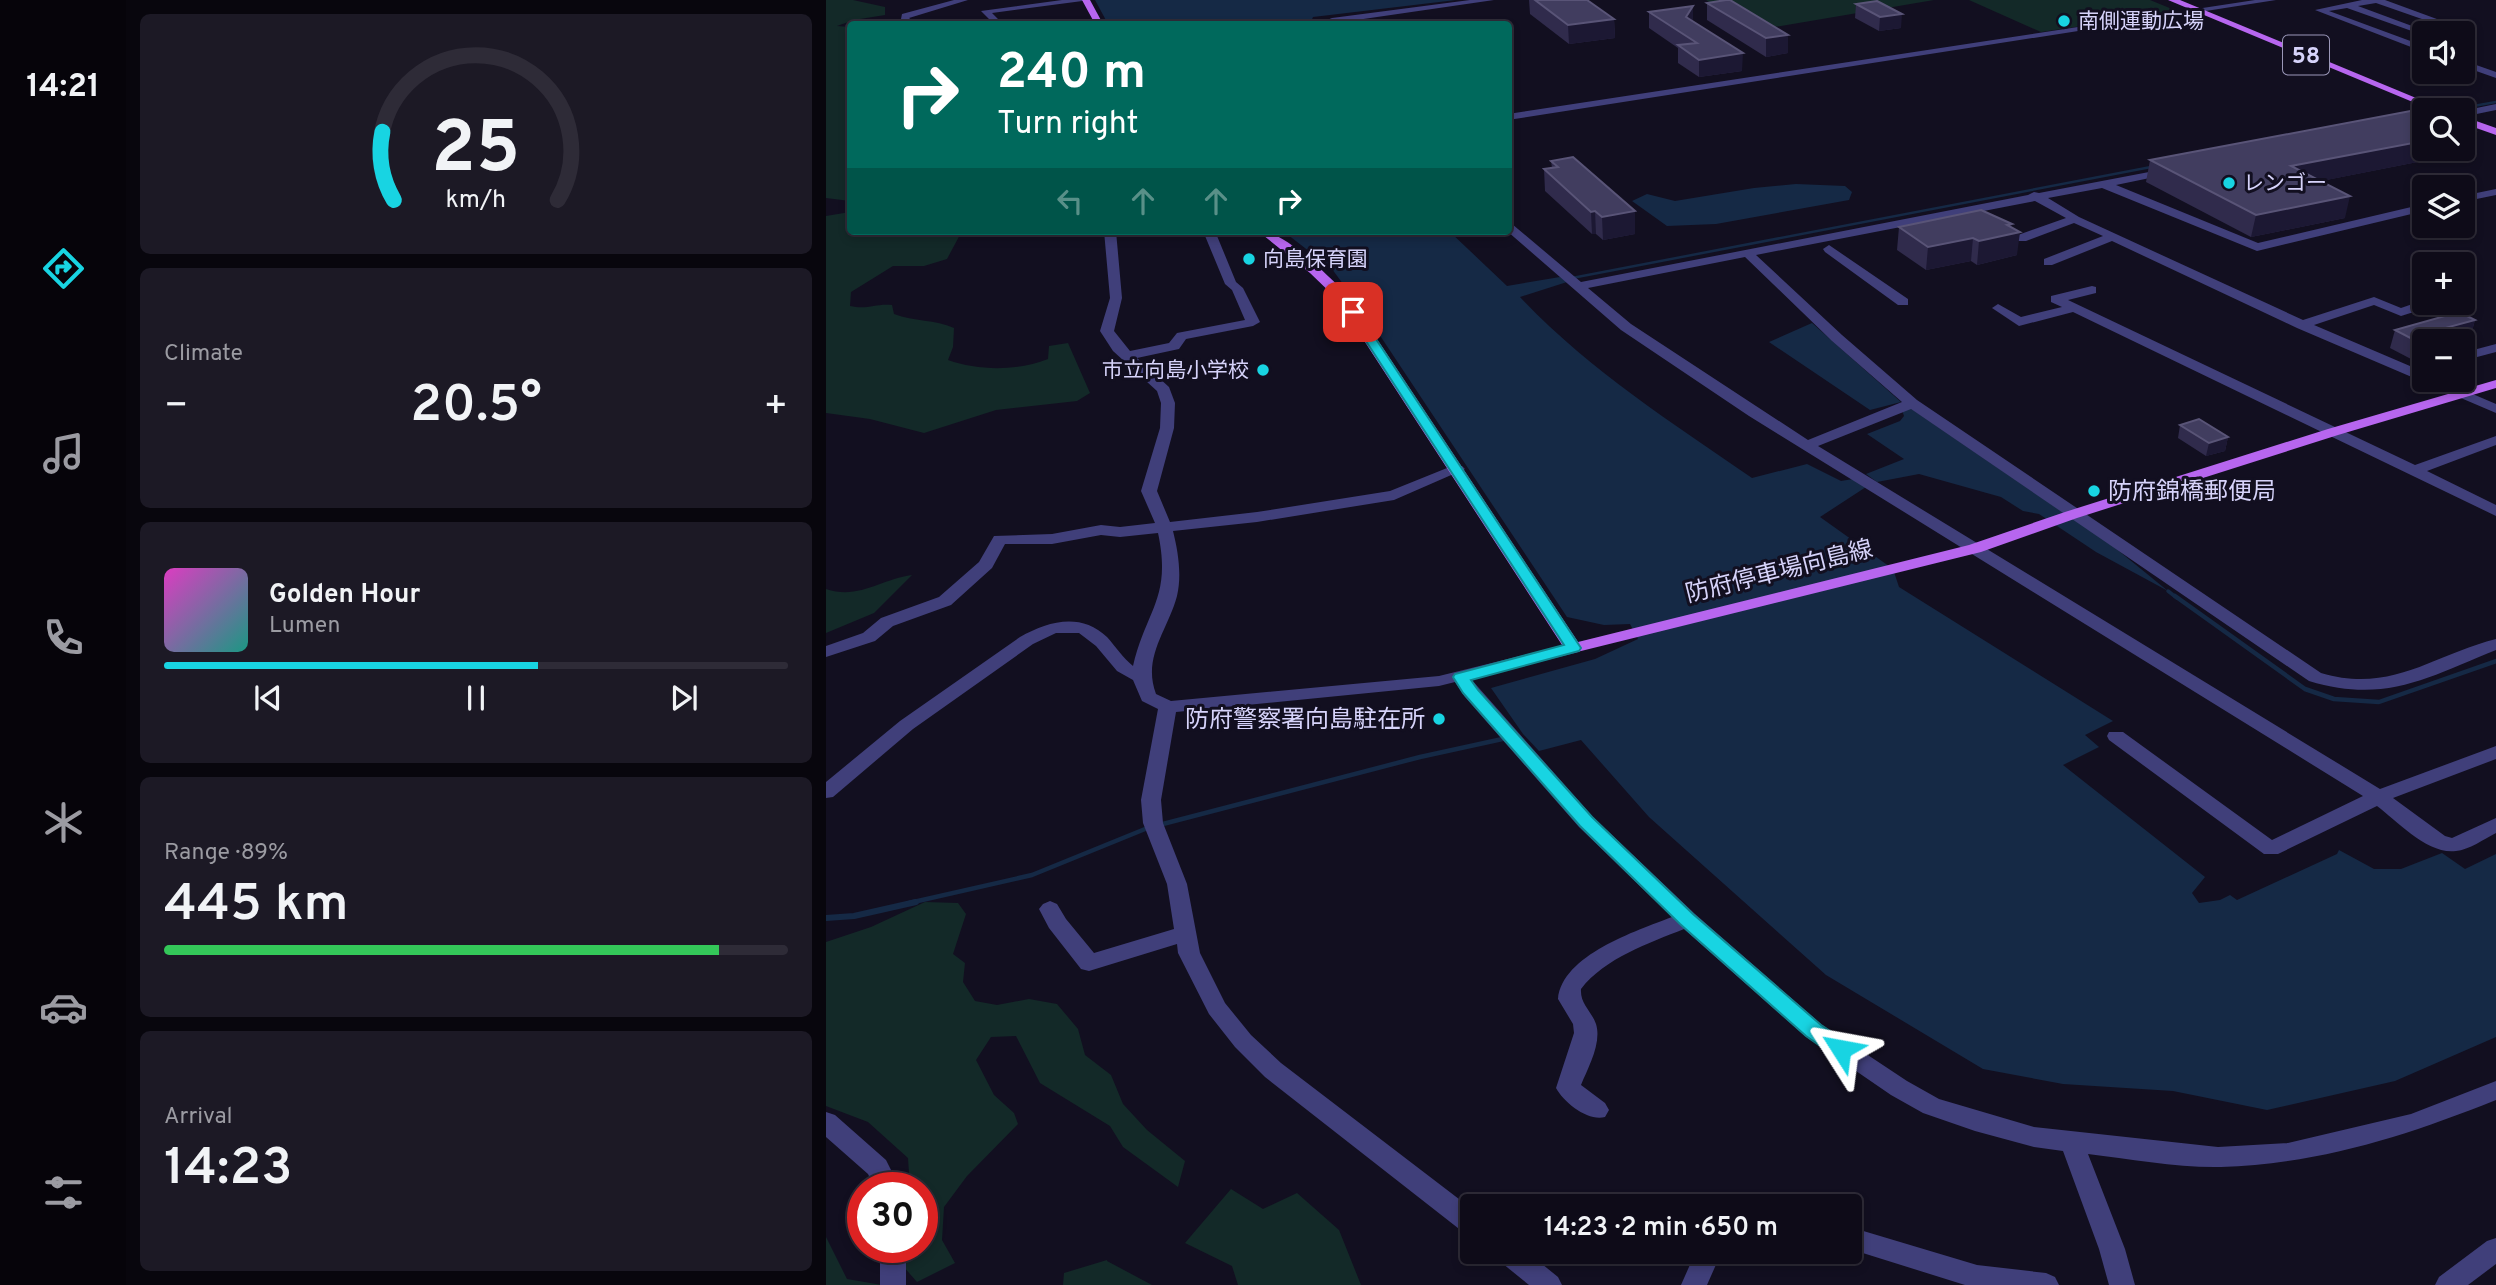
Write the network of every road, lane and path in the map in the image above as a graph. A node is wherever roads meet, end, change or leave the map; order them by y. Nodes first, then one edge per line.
1 (964, 0) edge
2 (1086, 0) edge
3 (1490, 0) edge
4 (2159, 0) edge
5 (2172, 0) edge
6 (2272, 0) edge
7 (2334, 0) edge
8 (2348, 5) junction
9 (2194, 12) junction
10 (908, 21) edge
11 (996, 21) edge
12 (1097, 21) edge
13 (1329, 21) edge
14 (2436, 21) edge
15 (2412, 28) edge
16 (2412, 45) edge
17 (2475, 68) edge
18 (2496, 75) edge
19 (2412, 99) edge
20 (2412, 104) edge
21 (2496, 107) edge
22 (2475, 111) edge
23 (1512, 116) edge
24 (2475, 125) edge
25 (2475, 129) edge
26 (2496, 135) edge
27 (2179, 169) edge
28 (2101, 183) junction
29 (2496, 191) edge
30 (2034, 195) junction
31 (2475, 196) edge
32 (2412, 210) edge
33 (2075, 219) junction
34 (1512, 229) edge
35 (1110, 235) edge
36 (1211, 235) edge
37 (1269, 235) edge
38 (2112, 237) junction
39 (2022, 238) edge
40 (1829, 249) junction
41 (1753, 259) junction
42 (2048, 262) dead end
43 (1579, 286) junction
44 (2092, 290) dead end
45 (1903, 302) dead end
46 (1998, 307) dead end
47 (2073, 308) junction
48 (2412, 309) edge
49 (2302, 325) junction
50 (2496, 336) edge
51 (2494, 349) edge
52 (2475, 354) edge
53 (1127, 356) junction
54 (2412, 367) edge
55 (2496, 384) edge
56 (2456, 392) edge
57 (2461, 394) junction
58 (1912, 403) junction
59 (2496, 410) edge
60 (2333, 432) junction
61 (2496, 440) edge
62 (1808, 445) junction
63 (1457, 469) junction
64 (2415, 470) junction
65 (2496, 511) edge
66 (2075, 514) junction
67 (1165, 528) junction
68 (1975, 549) junction
69 (2496, 644) edge
70 (1573, 648) junction
71 (826, 652) edge
72 (1140, 676) junction
73 (1461, 677) junction
74 (1168, 707) junction
75 (2116, 736) dead end
76 (2496, 752) edge
77 (826, 792) edge
78 (2378, 797) junction
79 (2496, 825) edge
80 (1050, 909) dead end
81 (1686, 919) junction
82 (1186, 933) junction
83 (2496, 1090) edge
84 (1597, 1110) dead end
85 (826, 1122) edge
86 (2074, 1143) junction
87 (880, 1172) edge
88 (1460, 1215) edge
89 (1862, 1242) edge
90 (2496, 1249) edge
91 (894, 1263) edge
92 (1522, 1264) edge
93 (1703, 1264) edge
94 (893, 1285) edge
95 (1549, 1285) edge
96 (1694, 1285) edge
97 (2046, 1285) edge
98 (2122, 1285) edge
99 (2448, 1285) edge

1 - 10 street
2 - 11 street
2 - 12 main road
3 - 13 street
4 - 9 main road, 58
5 - 9 main road, 58
6 - 9 street
7 - 8 street
8 - 14 street
8 - 15 street
8 - 16 street
9 - 19 main road, 58
9 - 20 main road, 58
9 - 23 street
17 - 18 street
21 - 22 street
24 - 26 main road
25 - 26 main road
27 - 28 street
28 - 30 street
28 - 32 street
29 - 31 street
30 - 33 street
30 - 40 street
30 - 41 street
33 - 38 street
33 - 39 street
34 - 43 street
35 - 53 street
36 - 53 street
37 - 63 main road
38 - 42 street
38 - 49 street
40 - 41 street
40 - 45 street
41 - 43 street
41 - 58 street
43 - 62 street
44 - 47 street
46 - 47 street
47 - 60 street
48 - 49 street
49 - 54 street
50 - 51 street
51 - 52 street
53 - 67 street
55 - 57 main road, 防府停車場向島線
56 - 57 street
57 - 59 street
57 - 60 main road, 防府停車場向島線
58 - 62 street
58 - 66 street
60 - 64 street
60 - 66 main road, 防府停車場向島線
61 - 64 street
62 - 68 street
63 - 67 street
63 - 70 main road
64 - 65 street
66 - 68 main road, 防府停車場向島線
66 - 69 street
67 - 71 street
67 - 72 street
68 - 70 main road, 防府停車場向島線
68 - 78 street
70 - 73 street
72 - 74 street
72 - 77 street
73 - 74 street
73 - 81 street
74 - 82 street
75 - 78 street
76 - 78 street
78 - 79 street
80 - 82 street
81 - 84 street
81 - 86 street
82 - 88 street
83 - 86 street
85 - 87 street
86 - 98 street
89 - 97 street
90 - 99 street
91 - 94 street
92 - 95 street
93 - 96 street

